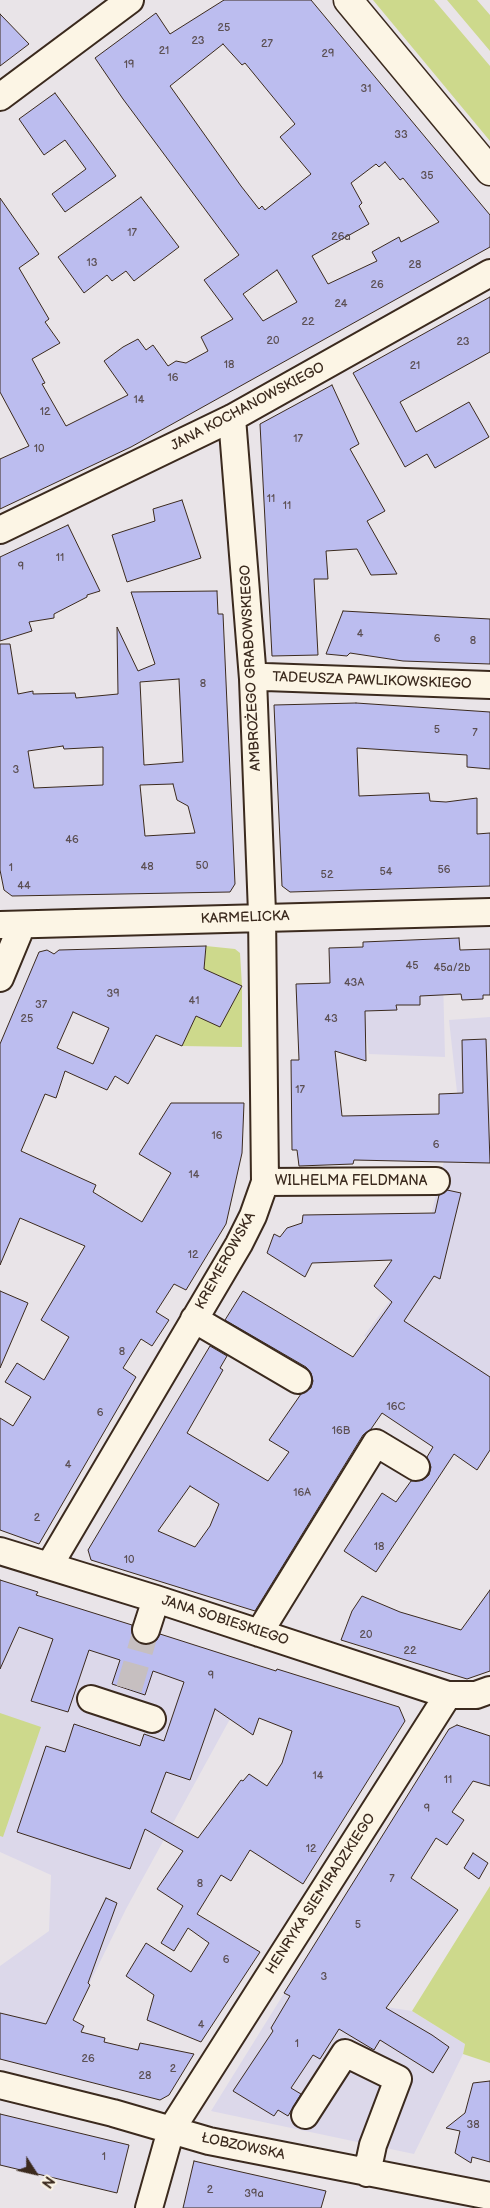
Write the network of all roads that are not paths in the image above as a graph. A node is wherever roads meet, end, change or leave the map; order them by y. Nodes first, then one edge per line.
1 (130, 0) edge
2 (348, 0) edge
3 (0, 97) edge
4 (490, 171) edge
5 (490, 273) edge
6 (232, 418) junction
7 (0, 530) edge
8 (253, 679) junction
9 (490, 685) edge
10 (490, 912) edge
11 (262, 918) junction
12 (11, 925) edge
13 (0, 978) edge
14 (436, 1181) dead end
15 (265, 1182) junction
16 (194, 1319) junction
17 (298, 1380) dead end
18 (416, 1467) dead end
19 (0, 1551) edge
20 (49, 1566) junction
21 (156, 1599) junction
22 (146, 1630) tunnel mouth
23 (259, 1633) junction
24 (490, 1690) edge
25 (448, 1695) junction
26 (91, 1700) dead end
27 (152, 1718) dead end
28 (0, 2085) edge
29 (305, 2116) dead end
30 (171, 2130) junction
31 (368, 2173) junction
32 (490, 2196) edge
33 (148, 2208) edge

1 - 3 street
2 - 4 main road
5 - 6 street, JANA KOCHANOWSKIEGO
6 - 7 street, JANA KOCHANOWSKIEGO
6 - 8 street, AMBROŻEGO GRABOWSKIEGO
8 - 9 street, TADEUSZA PAWLIKOWSKIEGO
8 - 11 street, AMBROŻEGO GRABOWSKIEGO
10 - 11 street, KARMELICKA
11 - 12 street, KARMELICKA
11 - 15 street, KREMEROWSKA
12 - 13 street
14 - 15 street, WILHELMA FELDMANA
15 - 16 street, KREMEROWSKA
16 - 17 street
16 - 20 street, KREMEROWSKA
18 - 23 street
19 - 20 street, JANA SOBIESKIEGO
20 - 21 street, JANA SOBIESKIEGO
21 - 22 street
21 - 23 street, JANA SOBIESKIEGO
23 - 25 street, JANA SOBIESKIEGO
24 - 25 street
25 - 30 street, HENRYKA SIEMIRADZKIEGO
26 - 27 street
28 - 30 street, ŁOBZOWSKA
29 - 31 street
30 - 31 street, ŁOBZOWSKA
30 - 33 street, HENRYKA SIEMIRADZKIEGO
31 - 32 street, ŁOBZOWSKA

